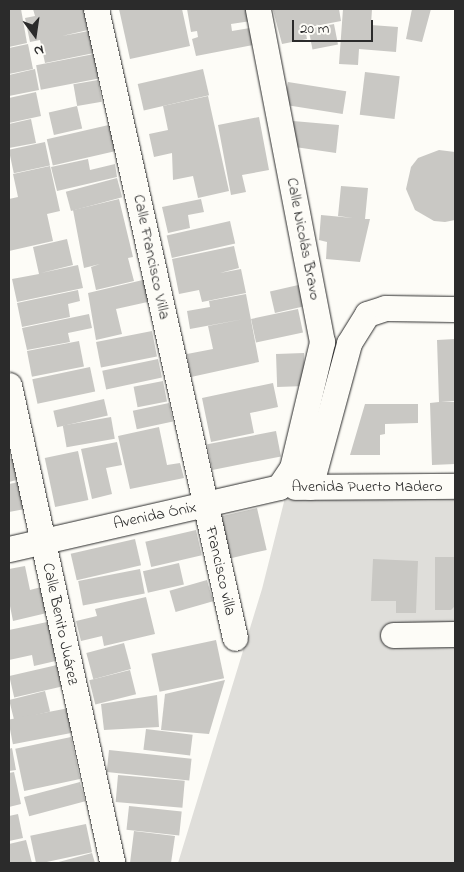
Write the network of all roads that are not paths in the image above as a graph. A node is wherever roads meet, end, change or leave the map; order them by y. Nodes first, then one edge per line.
1 (96, 9) edge
2 (258, 9) edge
3 (455, 309) edge
4 (9, 385) edge
5 (286, 478) junction
6 (455, 486) edge
7 (310, 487) junction
8 (205, 505) junction
9 (41, 541) junction
10 (9, 549) edge
11 (455, 634) edge
12 (393, 635) dead end
13 (235, 638) dead end
14 (112, 863) edge

1 - 8 street, Calle Francisco Villa
2 - 5 street, Calle Nicolás Bravo
3 - 7 street
4 - 9 street, Calle Benito Juárez
5 - 7 street, Avenida Puerto Madero
5 - 8 street, Avenida Ónix
6 - 7 street, Avenida Puerto Madero
8 - 9 street, Avenida Ónix
8 - 13 street, Francisco villa
9 - 10 street, Avenida Ónix
9 - 14 street, Calle Benito Juárez
11 - 12 street

